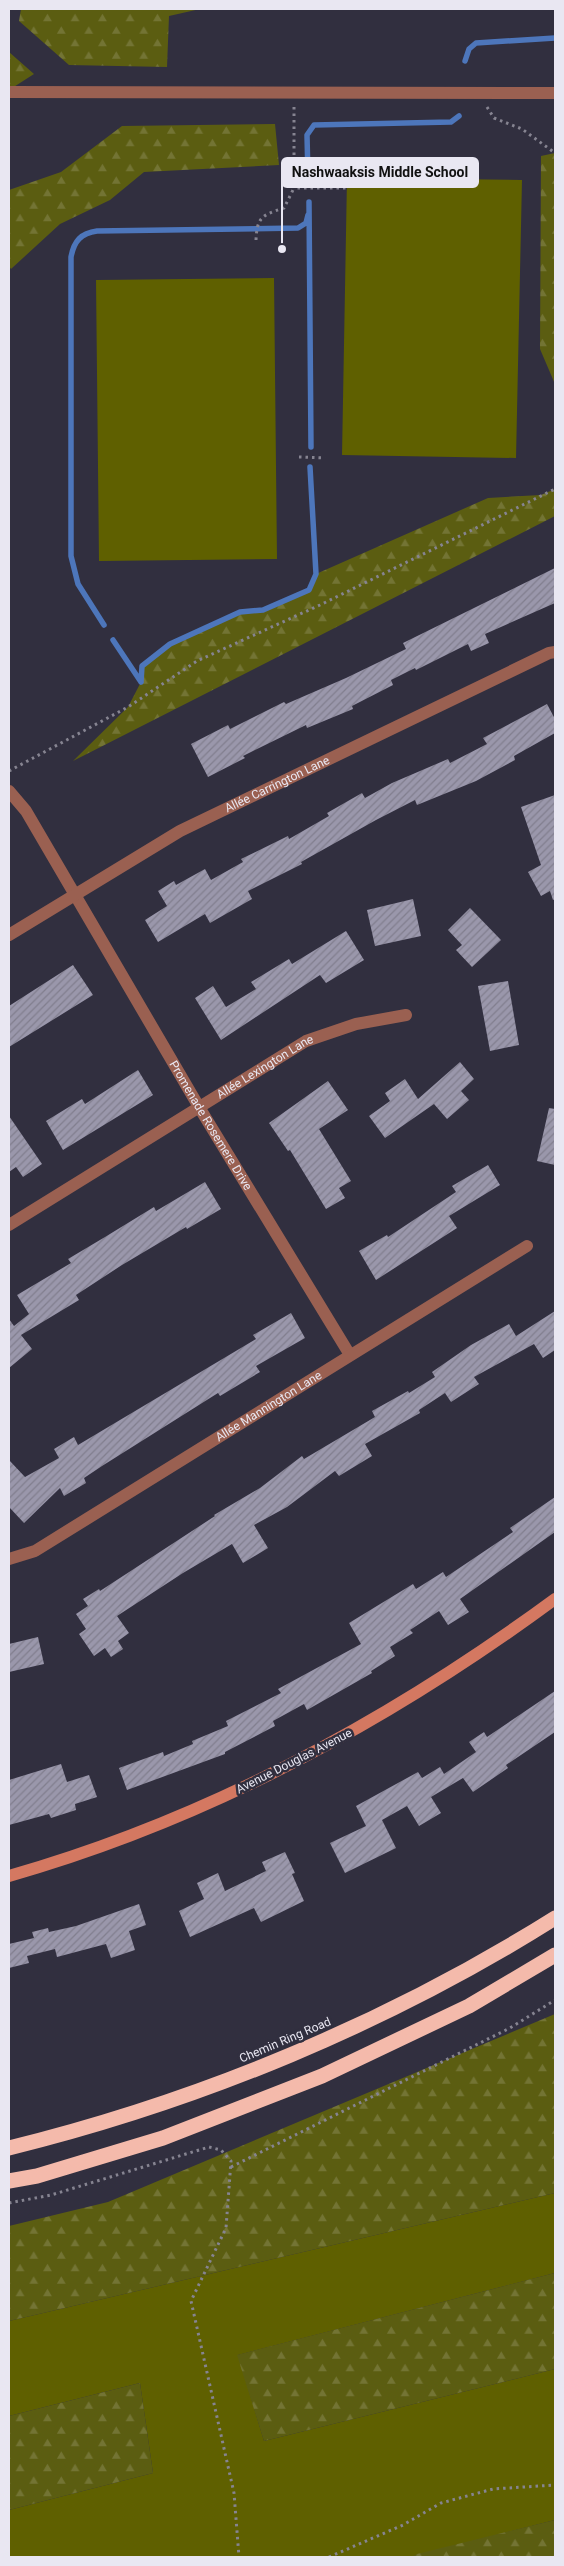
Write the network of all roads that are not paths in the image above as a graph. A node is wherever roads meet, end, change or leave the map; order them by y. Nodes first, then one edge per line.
1 (9, 92) edge
2 (555, 93) edge
3 (555, 652) edge
4 (9, 791) edge
5 (75, 894) junction
6 (9, 935) edge
7 (406, 1015) dead end
8 (199, 1107) junction
9 (9, 1226) edge
10 (527, 1246) dead end
11 (350, 1355) junction
12 (9, 1559) edge
13 (555, 1599) edge
14 (9, 1876) edge
15 (555, 1918) edge
16 (555, 1955) edge
17 (9, 2148) edge
18 (9, 2181) edge

1 - 2 street
3 - 5 street, Allée Carrington Lane
4 - 5 street, Promenade Rosemere Drive
5 - 6 street, Allée Carrington Lane
5 - 8 street, Promenade Rosemere Drive
7 - 8 street, Allée Lexington Lane
8 - 9 street, Allée Lexington Lane
8 - 11 street, Promenade Rosemere Drive
10 - 11 street, Allée Mannington Lane
11 - 12 street, Allée Mannington Lane
13 - 14 street, Avenue Douglas Avenue
15 - 17 highway, Chemin Ring Road
16 - 18 highway

